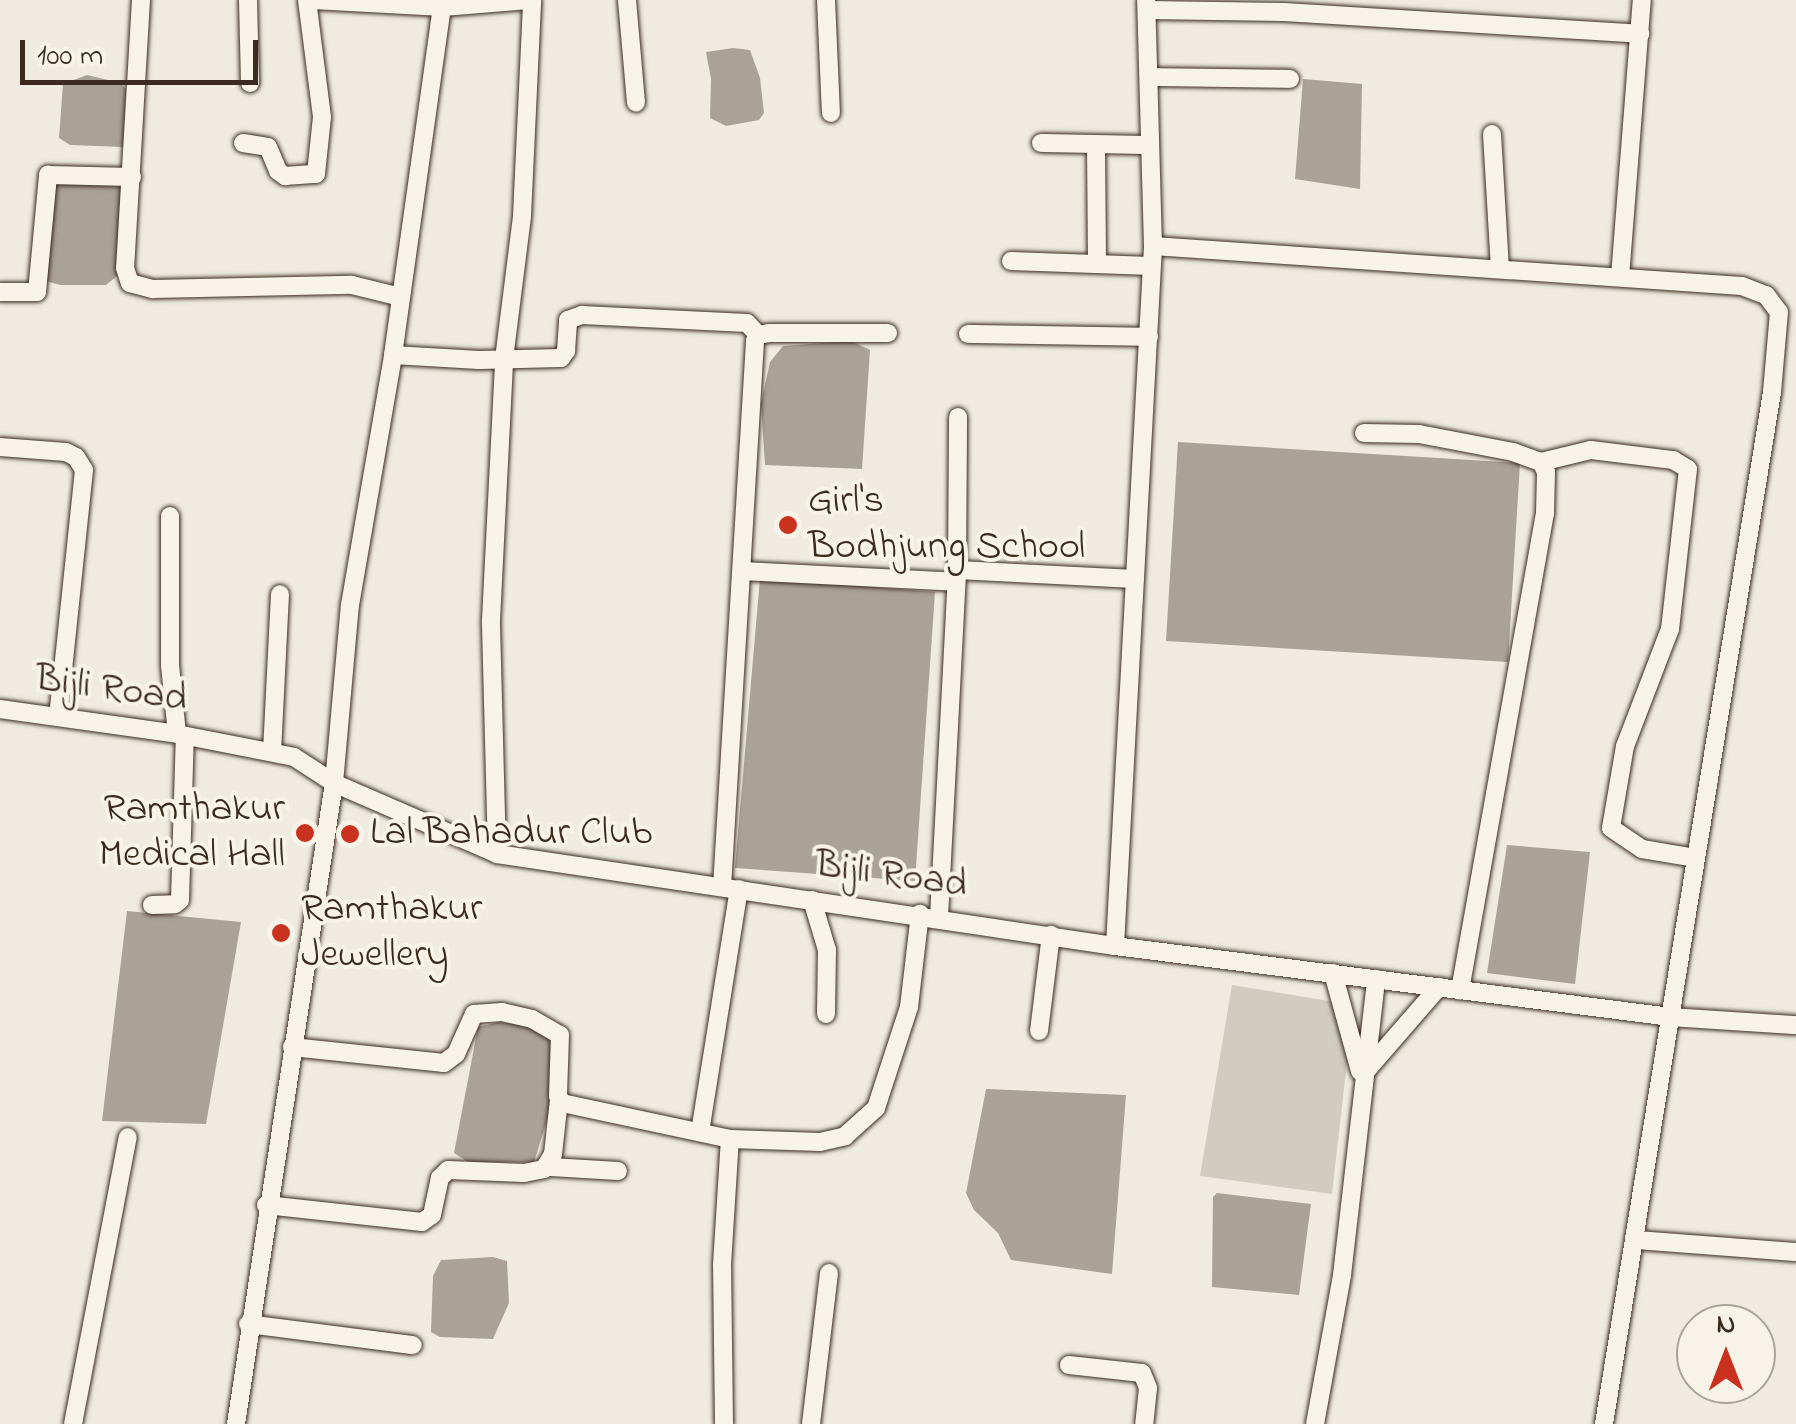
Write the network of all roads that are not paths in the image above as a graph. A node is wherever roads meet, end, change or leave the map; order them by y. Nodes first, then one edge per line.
1 (140, 0) edge
2 (248, 0) edge
3 (310, 0) edge
4 (530, 0) edge
5 (628, 0) edge
6 (826, 0) edge
7 (1642, 0) edge
8 (443, 3) edge
9 (1146, 5) edge
10 (1285, 6) edge
11 (1640, 34) junction
12 (1149, 77) junction
13 (1290, 79) dead end
14 (250, 83) dead end
15 (636, 103) dead end
16 (831, 113) dead end
17 (1492, 134) dead end
18 (244, 143) dead end
19 (1040, 143) dead end
20 (1096, 145) junction
21 (1149, 145) junction
22 (132, 176) junction
23 (1153, 246) junction
24 (1011, 261) dead end
25 (1096, 263) junction
26 (1152, 266) junction
27 (1500, 269) junction
28 (1620, 277) junction
29 (0, 292) edge
30 (400, 297) junction
31 (1789, 326) edge
32 (888, 333) dead end
33 (968, 334) dead end
34 (758, 335) junction
35 (1148, 337) junction
36 (393, 355) junction
37 (504, 359) junction
38 (958, 417) dead end
39 (1364, 433) dead end
40 (0, 447) edge
41 (1542, 462) junction
42 (170, 516) dead end
43 (742, 570) junction
44 (956, 576) junction
45 (1135, 580) junction
46 (280, 594) dead end
47 (0, 709) edge
48 (58, 717) junction
49 (181, 735) junction
50 (272, 752) junction
51 (334, 782) junction
52 (497, 854) junction
53 (1696, 858) junction
54 (731, 888) junction
55 (812, 900) junction
56 (152, 905) dead end
57 (930, 916) junction
58 (1051, 935) junction
59 (1115, 946) junction
60 (1333, 973) junction
61 (1376, 979) junction
62 (1439, 987) junction
63 (1460, 990) junction
64 (826, 1014) dead end
65 (1670, 1017) junction
66 (1796, 1024) edge
67 (1039, 1031) dead end
68 (292, 1047) junction
69 (1362, 1076) junction
70 (559, 1100) junction
71 (700, 1132) junction
72 (128, 1137) dead end
73 (730, 1139) junction
74 (550, 1164) junction
75 (618, 1171) dead end
76 (266, 1205) junction
77 (1636, 1240) junction
78 (1796, 1252) edge
79 (830, 1273) dead end
80 (248, 1324) junction
81 (414, 1345) dead end
82 (1069, 1366) dead end
83 (74, 1424) edge
84 (236, 1424) edge
85 (724, 1424) edge
86 (810, 1424) edge
87 (1144, 1424) edge
88 (1315, 1424) edge
89 (1604, 1424) edge

1 - 22 street
2 - 14 street
3 - 8 street
3 - 18 street
4 - 8 street
4 - 37 street
5 - 15 street
6 - 16 street
7 - 11 street
8 - 30 street
9 - 10 street
9 - 12 street
10 - 11 street
11 - 28 street
12 - 13 street
12 - 21 street
17 - 27 street
19 - 20 street
20 - 21 street
20 - 25 street
21 - 23 street
22 - 29 street
22 - 30 street
23 - 26 street
23 - 27 street
24 - 25 street
25 - 26 street
26 - 35 street
27 - 28 street
28 - 31 street
30 - 36 street
31 - 53 street
32 - 34 street
33 - 35 street
34 - 37 street
34 - 43 street
35 - 45 street
36 - 37 street
36 - 51 street
37 - 52 street
38 - 44 street
39 - 41 street
40 - 48 street
41 - 53 street
41 - 63 street
42 - 49 street
43 - 44 street
43 - 54 street
44 - 45 street
44 - 57 street
45 - 59 street
46 - 50 street
47 - 48 street, Bijli Road
48 - 49 street, Bijli Road
49 - 50 street, Bijli Road
49 - 56 street
50 - 51 street, Bijli Road
51 - 52 street, Bijli Road
51 - 68 street
52 - 54 street, Bijli Road
53 - 65 street
54 - 55 street, Bijli Road
54 - 71 street
55 - 57 street, Bijli Road
55 - 64 street
57 - 58 street, Bijli Road
57 - 73 street
58 - 59 street, Bijli Road
58 - 67 street
59 - 60 street, Bijli Road
60 - 61 street, Bijli Road
60 - 69 street
61 - 62 street, Bijli Road
61 - 69 street
62 - 63 street, Bijli Road
62 - 69 street
63 - 65 street, Bijli Road
65 - 66 street, Bijli Road
65 - 77 street
68 - 70 street
68 - 76 street
69 - 88 street
70 - 71 street
70 - 74 street
71 - 73 street
72 - 83 street
73 - 85 street
74 - 75 street
74 - 76 street
76 - 80 street
77 - 78 street
77 - 89 street
79 - 86 street
80 - 81 street
80 - 84 street
82 - 87 street

